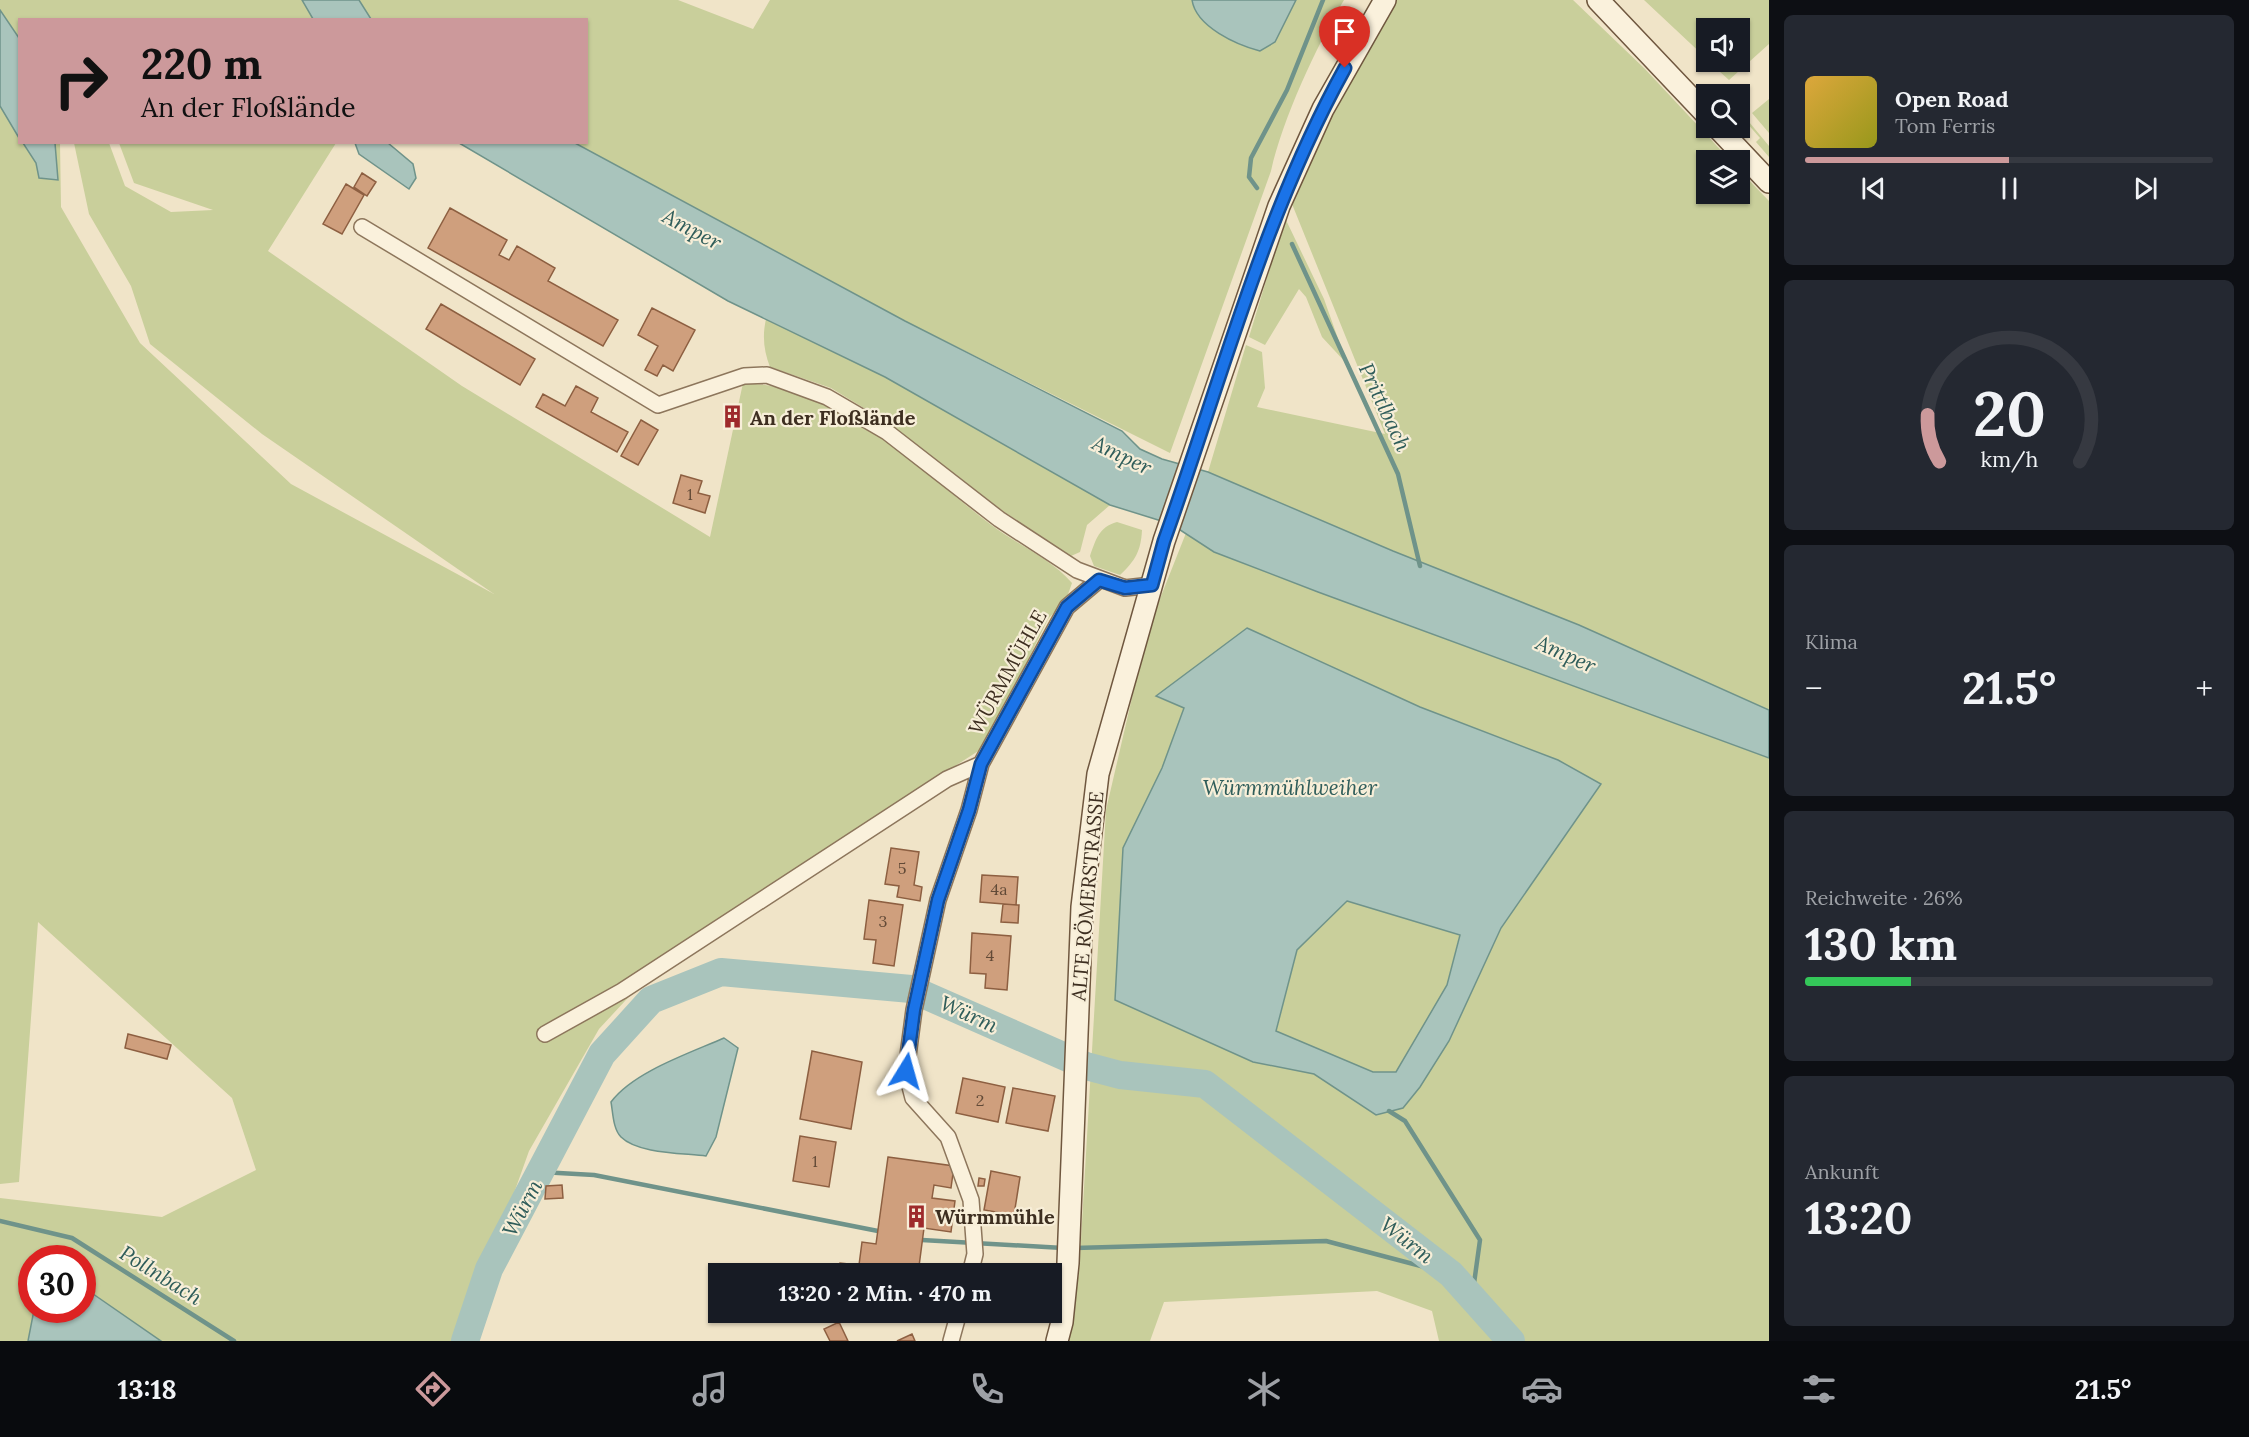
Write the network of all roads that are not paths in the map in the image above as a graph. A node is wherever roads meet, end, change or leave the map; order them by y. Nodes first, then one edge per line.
1 (1385, 0) edge
2 (1598, 0) edge
3 (1696, 103) edge
4 (1727, 138) edge
5 (1769, 182) edge
6 (362, 227) dead end
7 (1099, 580) junction
8 (1152, 585) junction
9 (981, 764) junction
10 (545, 1034) dead end
11 (973, 1263) edge
12 (956, 1323) edge
13 (951, 1341) edge
14 (1057, 1341) edge

1 - 8 main road, ALTE RÖMERSTRASSE
2 - 3 main road
4 - 5 main road
6 - 7 street
7 - 8 street
7 - 9 street, WÜRMMÜHLE
8 - 14 main road, ALTE RÖMERSTRASSE
9 - 10 street
9 - 11 street, WÜRMMÜHLE
12 - 13 street

